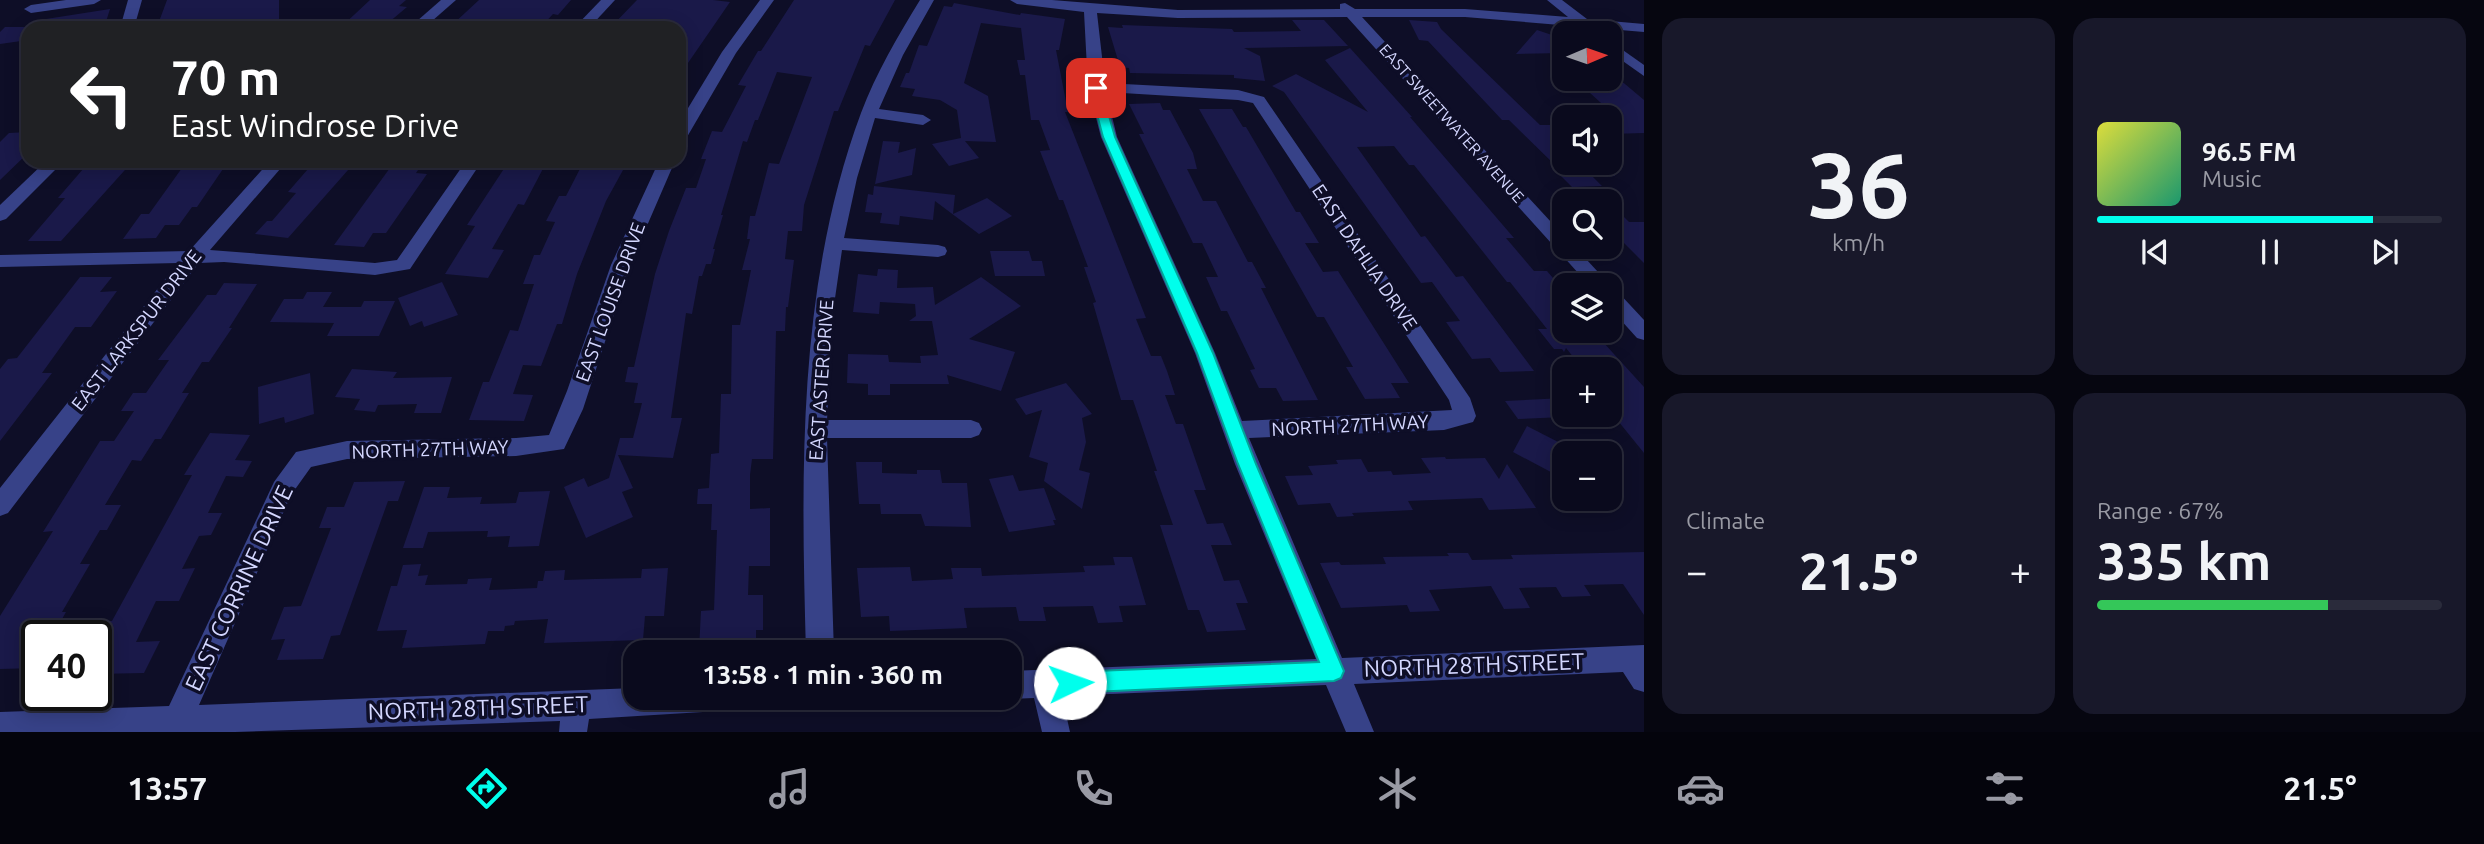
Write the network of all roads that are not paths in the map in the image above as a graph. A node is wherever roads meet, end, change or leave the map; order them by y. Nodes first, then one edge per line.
1 (94, 0) edge
2 (135, 0) edge
3 (449, 0) edge
4 (608, 0) edge
5 (767, 0) edge
6 (927, 0) edge
7 (1017, 0) edge
8 (1169, 0) edge
9 (1554, 0) edge
10 (1345, 6) edge
11 (1090, 8) junction
12 (31, 9) dead end
13 (1178, 14) junction
14 (129, 21) edge
15 (424, 21) edge
16 (588, 21) edge
17 (1559, 21) edge
18 (1580, 21) edge
19 (1622, 26) edge
20 (1644, 28) edge
21 (1622, 55) edge
22 (1644, 72) edge
23 (1096, 88) junction
24 (870, 112) junction
25 (923, 120) dead end
26 (686, 125) edge
27 (49, 168) edge
28 (273, 168) edge
29 (469, 168) edge
30 (664, 168) edge
31 (0, 215) edge
32 (1552, 233) edge
33 (833, 243) junction
34 (938, 251) dead end
35 (194, 256) junction
36 (1576, 259) edge
37 (0, 261) edge
38 (1589, 273) edge
39 (1622, 309) edge
40 (1644, 333) edge
41 (1465, 416) joint
42 (816, 429) junction
43 (971, 429) dead end
44 (1235, 430) junction
45 (556, 443) joint
46 (304, 459) joint
47 (0, 506) edge
48 (819, 640) edge
49 (1639, 665) edge
50 (1334, 671) junction
51 (1045, 684) junction
52 (1022, 685) edge
53 (630, 710) edge
54 (178, 719) junction
55 (574, 719) edge
56 (0, 726) edge
57 (1056, 732) edge
58 (1360, 732) edge

1 - 12 street
2 - 14 street
3 - 15 street
4 - 16 street
5 - 26 street
6 - 24 street, EAST ASTER DRIVE
7 - 11 street
8 - 13 street
9 - 18 street
10 - 13 street
10 - 17 street
10 - 32 street, EAST SWEETWATER AVENUE
11 - 13 street
11 - 23 street
19 - 20 street
21 - 22 street
23 - 41 street, EAST DAHLIA DRIVE
23 - 44 street
24 - 25 street
24 - 33 street, EAST ASTER DRIVE
27 - 31 street
28 - 35 street, EAST LARKSPUR DRIVE
29 - 35 street
30 - 45 street, EAST LOUISE DRIVE
33 - 34 street
33 - 42 street, EAST ASTER DRIVE
35 - 37 street
35 - 47 street, EAST LARKSPUR DRIVE
36 - 38 street, EAST SWEETWATER AVENUE
39 - 40 street
41 - 44 street, NORTH 27TH WAY
42 - 43 street
42 - 48 street, EAST ASTER DRIVE
44 - 50 street
45 - 46 street, NORTH 27TH WAY
46 - 54 street, EAST CORRINE DRIVE
49 - 50 street, NORTH 28TH STREET
50 - 51 street, NORTH 28TH STREET
50 - 58 street
51 - 52 street, NORTH 28TH STREET
51 - 57 street
53 - 55 street, NORTH 28TH STREET
54 - 55 street, NORTH 28TH STREET
54 - 56 street, NORTH 28TH STREET

